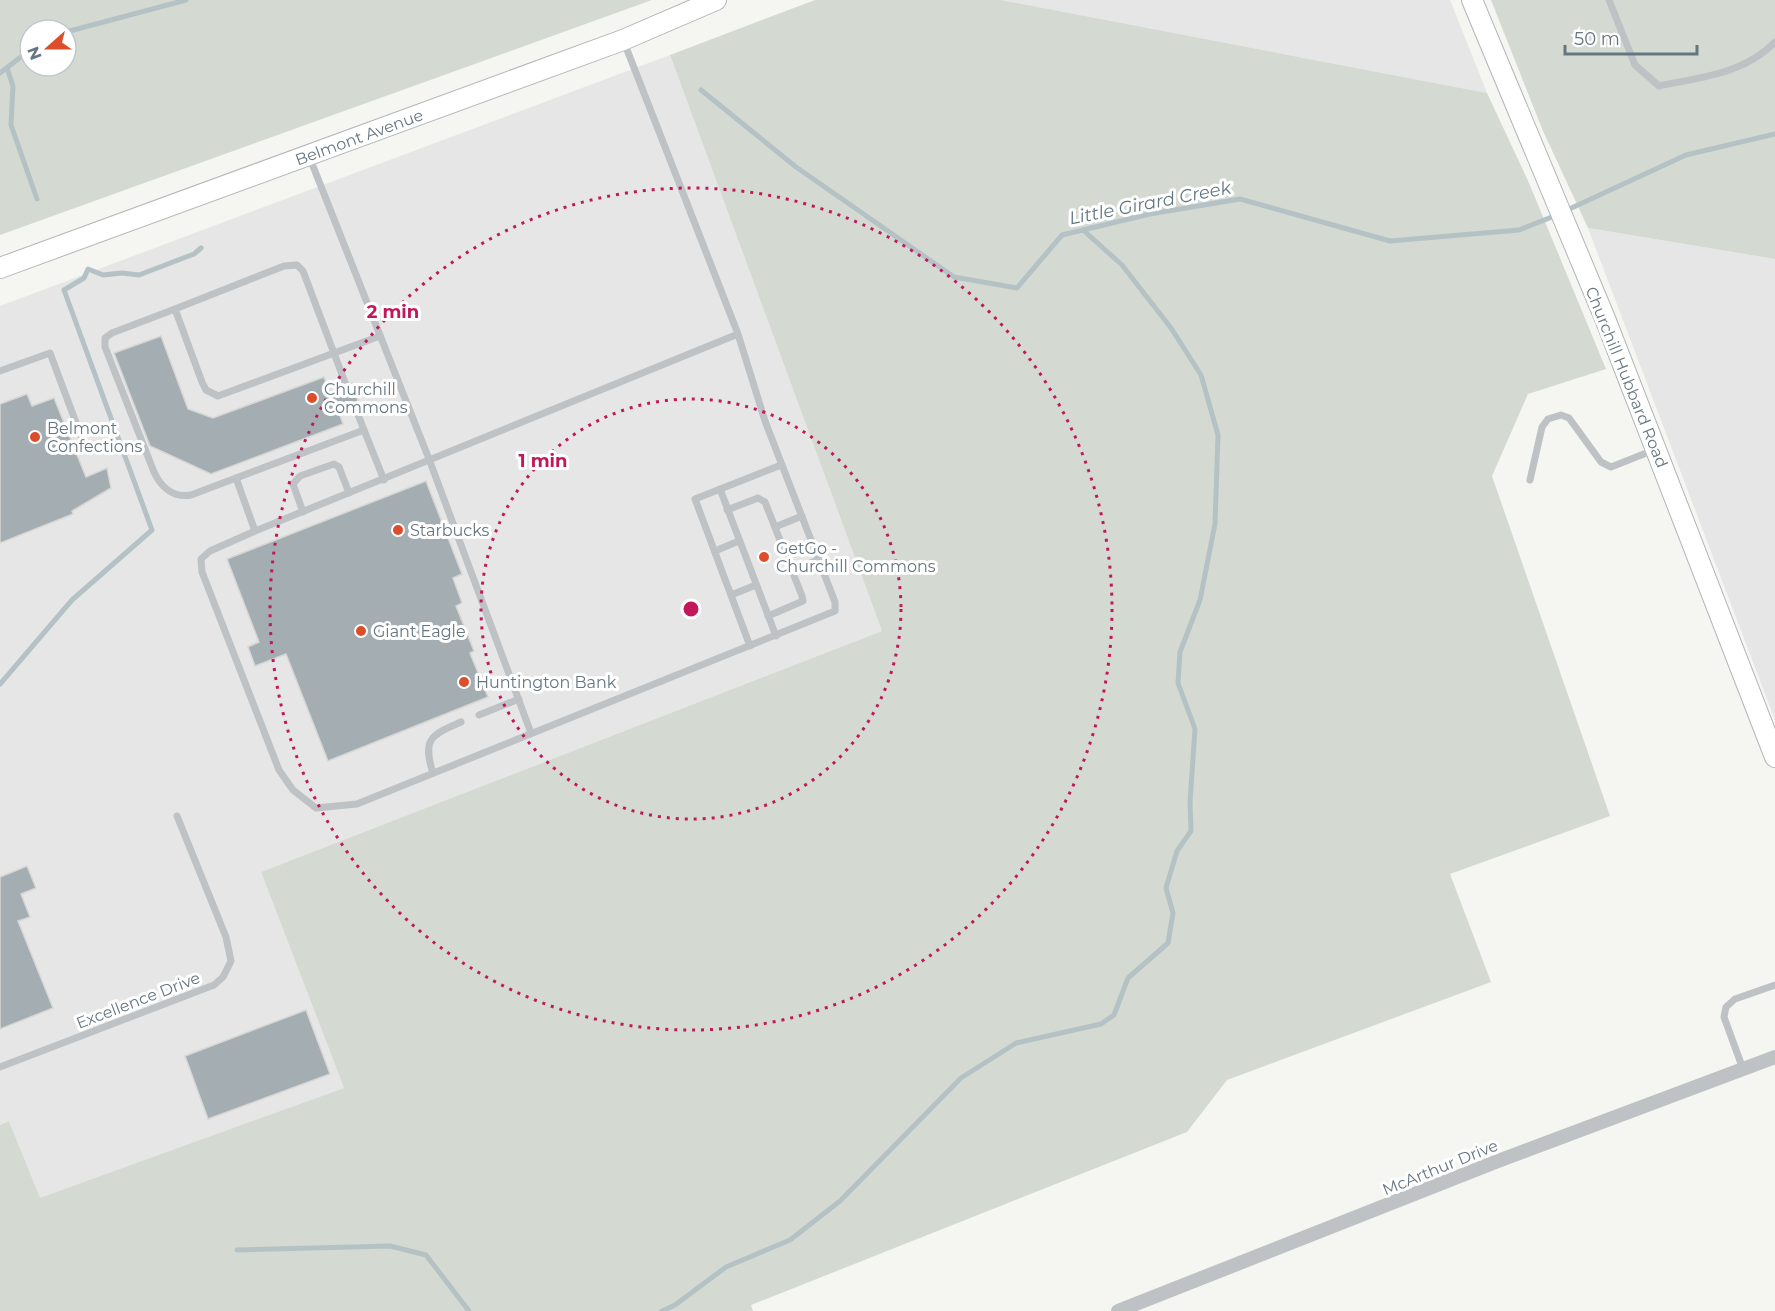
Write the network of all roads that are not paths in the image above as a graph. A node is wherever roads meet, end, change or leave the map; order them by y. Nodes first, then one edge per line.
1 (716, 0) edge
2 (1472, 0) edge
3 (1609, 0) edge
4 (623, 40) junction
5 (1775, 42) edge
6 (309, 156) junction
7 (0, 268) edge
8 (175, 309) junction
9 (738, 334) junction
10 (380, 336) junction
11 (334, 353) junction
12 (0, 371) edge
13 (346, 385) dead end
14 (355, 407) dead end
15 (364, 430) junction
16 (84, 444) dead end
17 (1656, 450) junction
18 (429, 459) junction
19 (781, 465) junction
20 (236, 478) junction
21 (384, 480) junction
22 (1530, 480) dead end
23 (720, 489) junction
24 (349, 493) junction
25 (727, 510) junction
26 (303, 512) junction
27 (801, 516) junction
28 (775, 527) junction
29 (255, 531) junction
30 (739, 541) junction
31 (714, 551) junction
32 (819, 560) junction
33 (792, 570) junction
34 (756, 585) junction
35 (731, 595) junction
36 (768, 616) junction
37 (776, 636) junction
38 (750, 646) junction
39 (519, 699) junction
40 (479, 715) dead end
41 (461, 723) dead end
42 (531, 733) junction
43 (1775, 757) edge
44 (434, 773) junction
45 (177, 816) dead end
46 (1775, 985) edge
47 (1775, 1057) edge
48 (0, 1067) edge
49 (1743, 1070) junction
50 (1118, 1311) edge

1 - 4 main road, Belmont Avenue
2 - 17 main road, Churchill Hubbard Road
3 - 5 lane
4 - 6 main road, Belmont Avenue
4 - 9 lane
6 - 7 main road, Belmont Avenue
6 - 10 lane
8 - 11 lane
8 - 11 lane
8 - 20 lane
9 - 18 lane
9 - 19 lane
10 - 11 lane
10 - 18 lane
11 - 13 lane
12 - 16 lane
14 - 15 lane
15 - 20 lane
15 - 21 lane
17 - 22 lane
17 - 43 main road, Churchill Hubbard Road
18 - 21 lane
18 - 39 lane
19 - 23 lane
19 - 27 lane
20 - 29 lane
21 - 24 lane
23 - 25 lane
23 - 31 lane
24 - 26 lane
24 - 26 lane
25 - 28 lane
25 - 30 lane
26 - 29 lane
27 - 28 lane
27 - 32 lane
28 - 33 lane
29 - 44 lane
30 - 31 lane
30 - 34 lane
31 - 35 lane
32 - 33 lane
32 - 37 lane
33 - 36 lane
34 - 35 lane
34 - 36 lane
35 - 38 lane
36 - 37 lane
37 - 38 lane
38 - 42 lane
39 - 40 lane
39 - 42 lane
41 - 44 lane
42 - 44 lane
45 - 48 lane, Excellence Drive
46 - 49 lane
47 - 49 street, McArthur Drive
49 - 50 street, McArthur Drive

